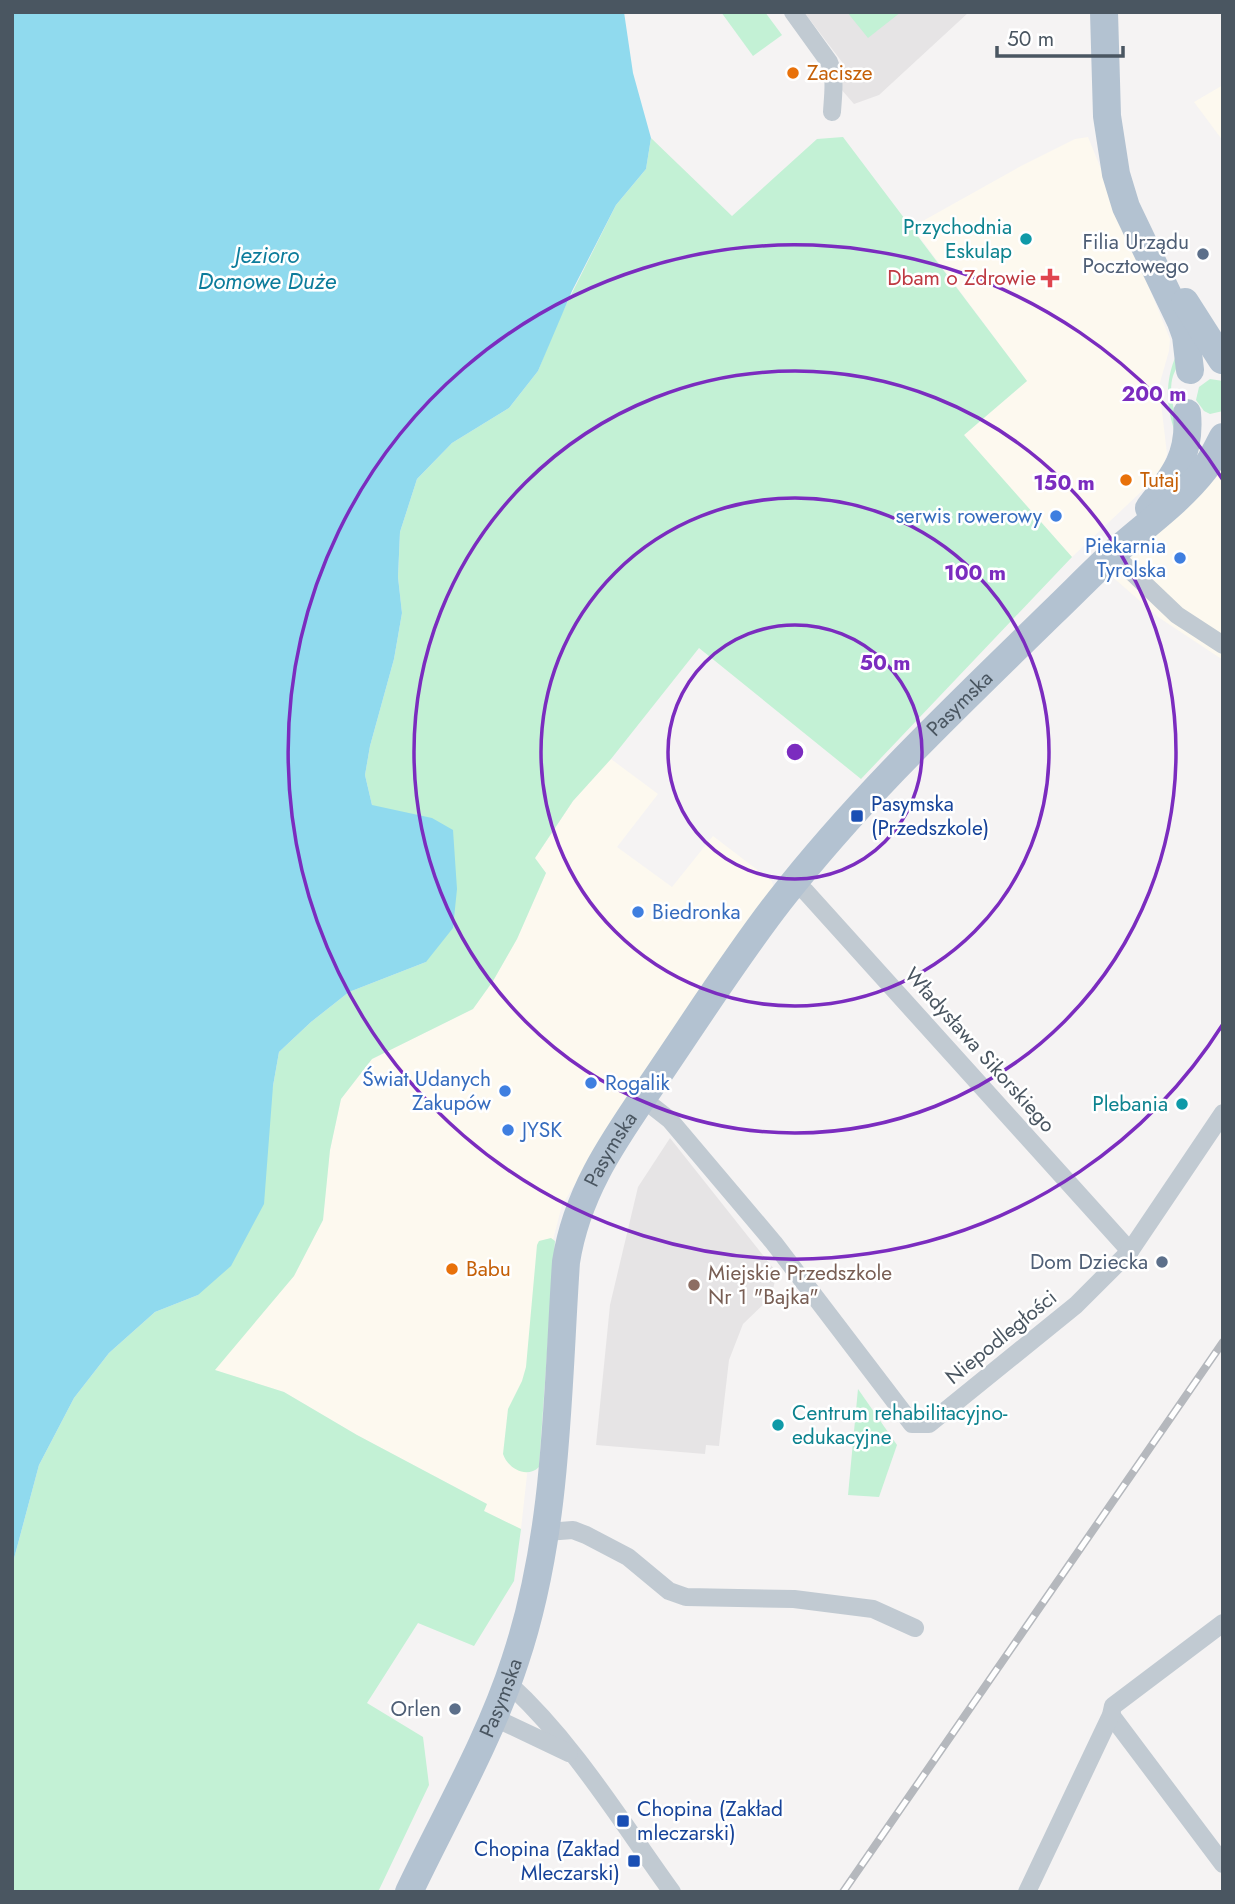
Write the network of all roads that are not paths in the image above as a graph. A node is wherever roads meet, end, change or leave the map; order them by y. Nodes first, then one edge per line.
1 (793, 12) edge
2 (1104, 12) edge
3 (832, 111) dead end
4 (1144, 242) junction
5 (1222, 360) edge
6 (1190, 370) junction
7 (1187, 414) junction
8 (1223, 428) edge
9 (1223, 437) edge
10 (1113, 554) junction
11 (1223, 645) edge
12 (794, 883) junction
13 (642, 1098) junction
14 (1223, 1113) edge
15 (1130, 1251) junction
16 (546, 1532) junction
17 (1223, 1623) edge
18 (915, 1628) dead end
19 (508, 1683) junction
20 (1111, 1715) junction
21 (493, 1717) junction
22 (574, 1755) junction
23 (1223, 1864) edge
24 (409, 1892) edge
25 (671, 1892) edge
26 (1027, 1892) edge

1 - 3 street
2 - 4 main road
4 - 5 main road
4 - 6 main road, Pasymska
5 - 6 main road
6 - 7 main road, Pasymska
7 - 8 main road
7 - 10 main road, Pasymska
9 - 10 main road, Pasymska
10 - 11 street
10 - 12 main road, Pasymska
12 - 13 main road, Pasymska
12 - 15 street, Władysława Sikorskiego
13 - 15 street, Niepodległości
13 - 16 main road, Pasymska
14 - 15 street, Niepodległości
16 - 18 street
16 - 19 main road, Pasymska
17 - 20 street
19 - 21 main road, Pasymska
19 - 22 street
20 - 23 street
20 - 26 street
21 - 22 street
21 - 24 main road, Pasymska
22 - 25 street

